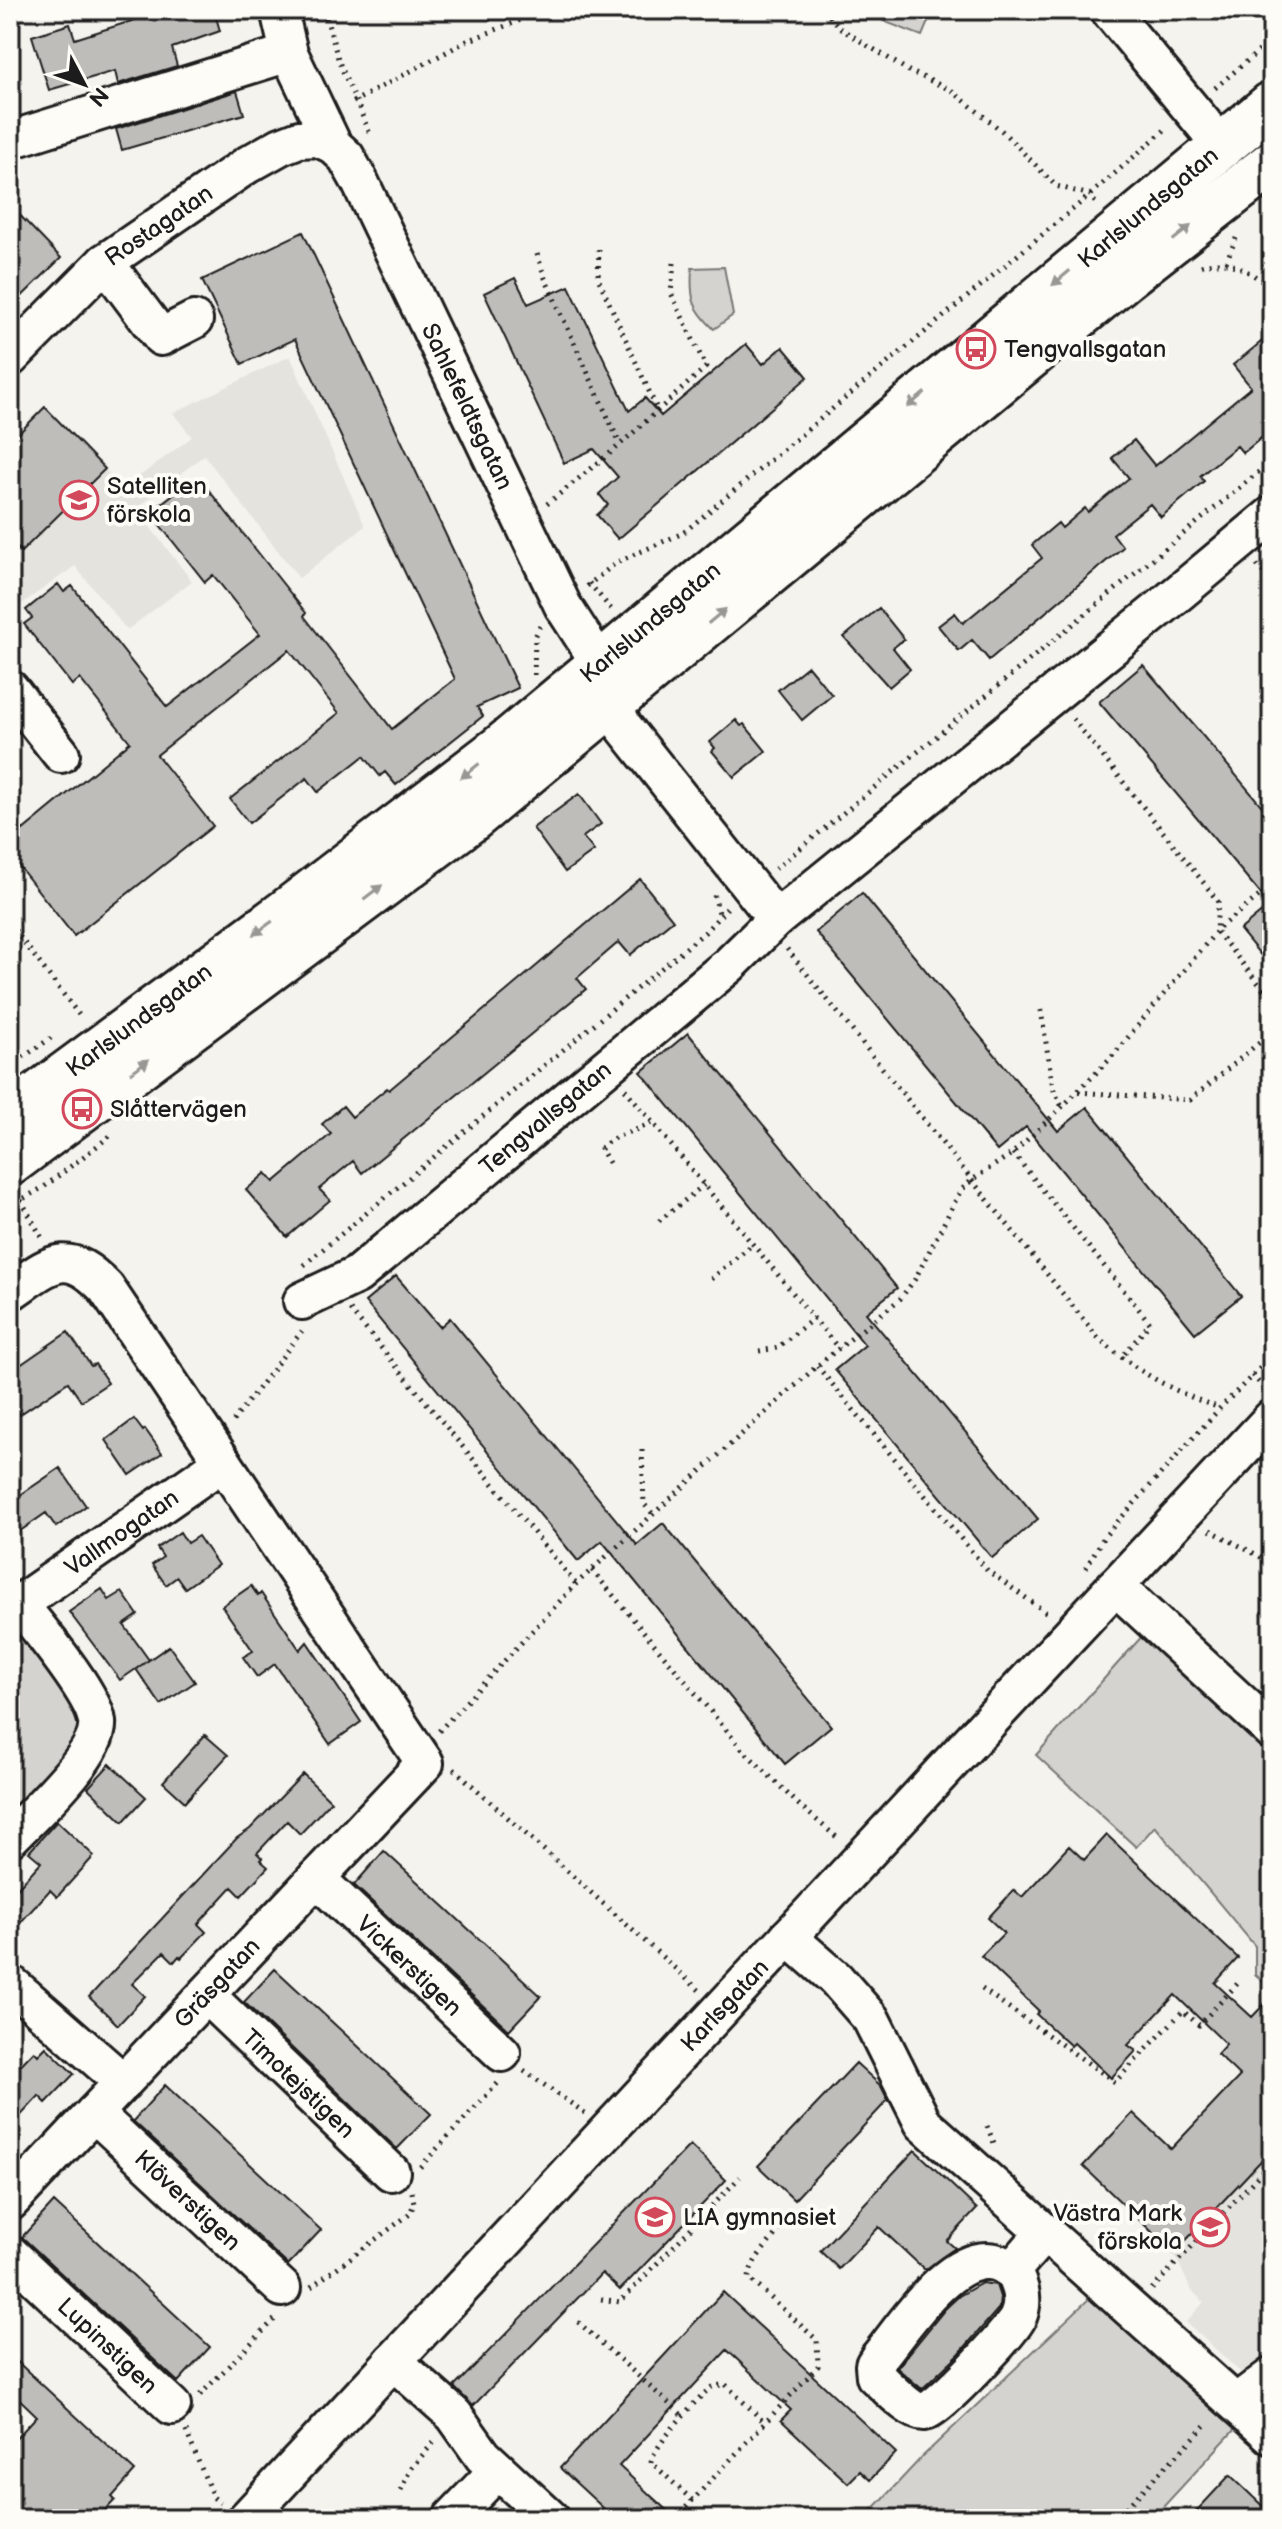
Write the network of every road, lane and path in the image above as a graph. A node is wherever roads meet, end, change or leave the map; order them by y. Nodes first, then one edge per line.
1 (279, 10) edge
2 (547, 10) edge
3 (824, 10) edge
4 (1109, 10) edge
5 (289, 53) junction
6 (1272, 104) edge
7 (327, 133) junction
8 (10, 140) edge
9 (1221, 145) junction
10 (1272, 163) edge
11 (1120, 168) dead end
12 (1090, 195) junction
13 (599, 249) dead end
14 (537, 254) dead end
15 (105, 262) junction
16 (674, 263) dead end
17 (194, 320) dead end
18 (10, 358) edge
19 (657, 409) junction
20 (620, 444) junction
21 (546, 505) dead end
22 (1272, 515) edge
23 (563, 606) junction
24 (606, 686) junction
25 (10, 689) edge
26 (1053, 695) junction
27 (61, 754) dead end
28 (707, 886) dead end
29 (1272, 886) edge
30 (719, 913) dead end
31 (10, 924) edge
32 (778, 930) junction
33 (1216, 931) junction
34 (1272, 1000) edge
35 (1041, 1010) dead end
36 (83, 1021) dead end
37 (1272, 1032) edge
38 (607, 1067) junction
39 (1077, 1092) junction
40 (1062, 1107) junction
41 (10, 1115) edge
42 (652, 1122) junction
43 (1013, 1153) junction
44 (609, 1163) dead end
45 (972, 1180) junction
46 (16, 1182) edge
47 (704, 1185) junction
48 (659, 1221) dead end
49 (753, 1244) junction
50 (51, 1264) junction
51 (711, 1279) dead end
52 (10, 1292) edge
53 (317, 1294) junction
54 (814, 1318) junction
55 (839, 1349) junction
56 (759, 1351) dead end
57 (1272, 1356) edge
58 (1121, 1358) junction
59 (817, 1366) junction
60 (1220, 1408) junction
61 (1272, 1418) edge
62 (642, 1450) dead end
63 (219, 1455) junction
64 (652, 1513) junction
65 (1111, 1529) dead end
66 (1201, 1534) dead end
67 (1272, 1563) edge
68 (592, 1570) junction
69 (576, 1584) junction
70 (1115, 1586) junction
71 (15, 1607) edge
72 (1053, 1617) dead end
73 (1272, 1731) edge
74 (425, 1763) junction
75 (10, 1838) edge
76 (842, 1842) dead end
77 (316, 1878) junction
78 (788, 1937) junction
79 (1239, 1982) dead end
80 (10, 1983) edge
81 (982, 1989) dead end
82 (701, 1992) dead end
83 (206, 1995) junction
84 (507, 2058) junction
85 (123, 2082) junction
86 (94, 2113) junction
87 (586, 2114) dead end
88 (1272, 2161) edge
89 (740, 2177) dead end
90 (398, 2178) junction
91 (10, 2202) edge
92 (784, 2218) dead end
93 (1045, 2232) junction
94 (10, 2254) edge
95 (1012, 2270) dead end
96 (288, 2294) junction
97 (601, 2299) dead end
98 (1133, 2311) junction
99 (578, 2322) dead end
100 (393, 2361) junction
101 (1272, 2376) edge
102 (1236, 2403) junction
103 (176, 2411) junction
104 (683, 2416) junction
105 (458, 2421) junction
106 (765, 2423) junction
107 (1272, 2436) edge
108 (498, 2470) junction
109 (401, 2490) dead end
110 (693, 2500) junction
111 (233, 2511) edge
112 (451, 2519) edge
113 (551, 2519) edge
114 (675, 2519) edge
115 (1115, 2519) edge

1 - 5 street, Sahlefeldtsgatan
2 - 7 path
3 - 12 path
4 - 9 street
5 - 7 street, Sahlefeldtsgatan
5 - 8 street
6 - 9 main road, Karlslundsgatan
7 - 15 street, Rostagatan
7 - 23 street, Sahlefeldtsgatan
9 -> 24 main road, Karlslundsgatan
24 -> 10 main road, Karlslundsgatan
11 - 12 path
12 - 23 path
13 - 19 path
14 - 20 path
15 - 17 street
15 - 18 street, Rostagatan
16 - 19 path
19 - 20 path
20 - 21 path
22 - 26 street, Tengvallsgatan
23 - 24 street, Sahlefeldtsgatan
24 - 32 street
24 -> 41 main road, Karlslundsgatan
46 -> 24 main road, Karlslundsgatan
25 - 27 street
26 - 32 street, Tengvallsgatan
26 - 33 path
28 - 30 path
29 - 33 path
31 - 36 path
32 - 38 street, Tengvallsgatan
32 - 45 path
33 - 34 path
33 - 39 path
35 - 40 path
37 - 39 path
38 - 42 path
38 - 53 street, Tengvallsgatan
39 - 40 path
40 - 43 path
42 - 44 path
42 - 47 path
43 - 45 path
43 - 58 path
45 - 55 path
45 - 58 path
46 - 50 path
47 - 48 path
47 - 49 path
49 - 51 path
49 - 54 path
50 - 52 street
50 - 63 street
53 - 63 path
53 - 69 path
54 - 55 path
54 - 56 path
55 - 59 path
57 - 60 path
58 - 60 path
59 - 64 path
59 - 72 path
60 - 65 path
61 - 70 street, Karlsgatan
62 - 64 path
63 - 71 street, Vallmogatan
63 - 74 street
64 - 68 path
66 - 67 path
68 - 69 path
68 - 76 path
69 - 74 path
70 - 73 street
70 - 78 street, Karlsgatan
71 - 75 street, Vallmogatan
74 - 77 street, Gräsgatan
74 - 82 path
77 - 83 street, Gräsgatan
77 - 84 street, Vickerstigen
78 - 93 street
78 - 100 street, Karlsgatan
79 - 81 path
80 - 85 street
83 - 85 street, Gräsgatan
83 - 90 street, Timotejstigen
84 - 87 path
84 - 90 path
85 - 86 street, Gräsgatan
86 - 91 street, Gräsgatan
86 - 96 street, Klöverstigen
88 - 98 path
89 - 97 path
90 - 96 path
92 - 106 path
93 - 95 street
93 - 98 street
94 - 103 street, Lupinstigen
96 - 103 path
98 - 102 street
99 - 104 path
100 - 105 street
100 - 111 street, Karlsgatan
101 - 102 street
102 - 107 street
102 - 115 path
103 - 111 path
104 - 106 path
104 - 110 path
105 - 108 street
105 - 109 path
106 - 110 path
108 - 112 street
108 - 113 street
110 - 114 path

